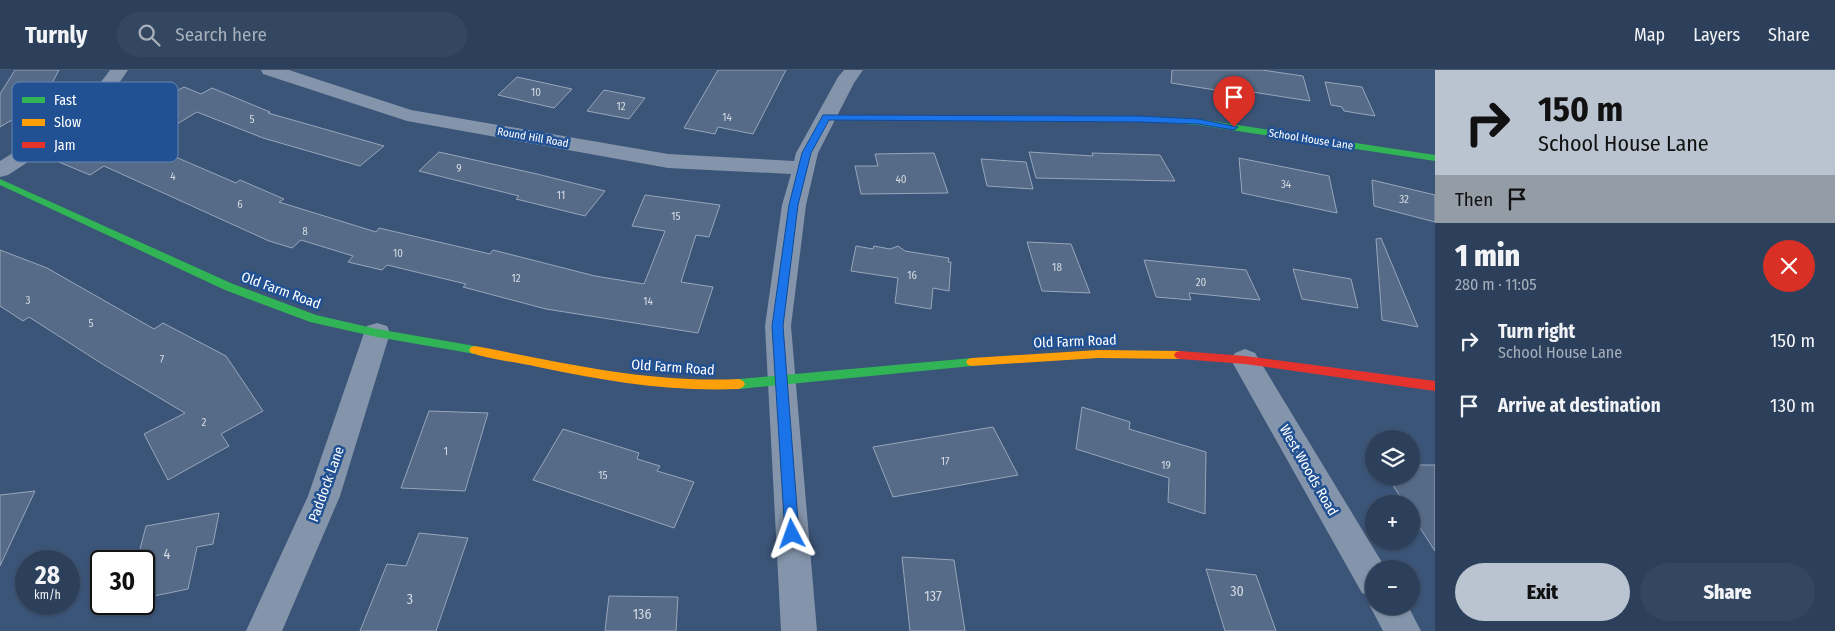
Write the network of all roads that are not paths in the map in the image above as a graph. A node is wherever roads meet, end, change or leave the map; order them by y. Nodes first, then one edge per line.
1 (119, 70) edge
2 (270, 70) edge
3 (854, 70) edge
4 (112, 82) edge
5 (826, 117) junction
6 (1435, 158) edge
7 (13, 162) edge
8 (803, 168) junction
9 (0, 170) edge
10 (0, 182) edge
11 (377, 333) junction
12 (1245, 360) junction
13 (782, 378) junction
14 (1435, 386) edge
15 (1365, 566) edge
16 (1393, 615) edge
17 (264, 631) edge
18 (799, 631) edge
19 (1403, 631) edge

1 - 4 street
2 - 8 street, Round Hill Road
3 - 5 street
5 - 6 street, School House Lane
5 - 8 street
7 - 9 street
8 - 13 street
10 - 11 street, Old Farm Road
11 - 13 street, Old Farm Road
11 - 17 street, Paddock Lane
12 - 13 street, Old Farm Road
12 - 14 street, Old Farm Road
12 - 15 street, West Woods Road
13 - 18 street
16 - 19 street

